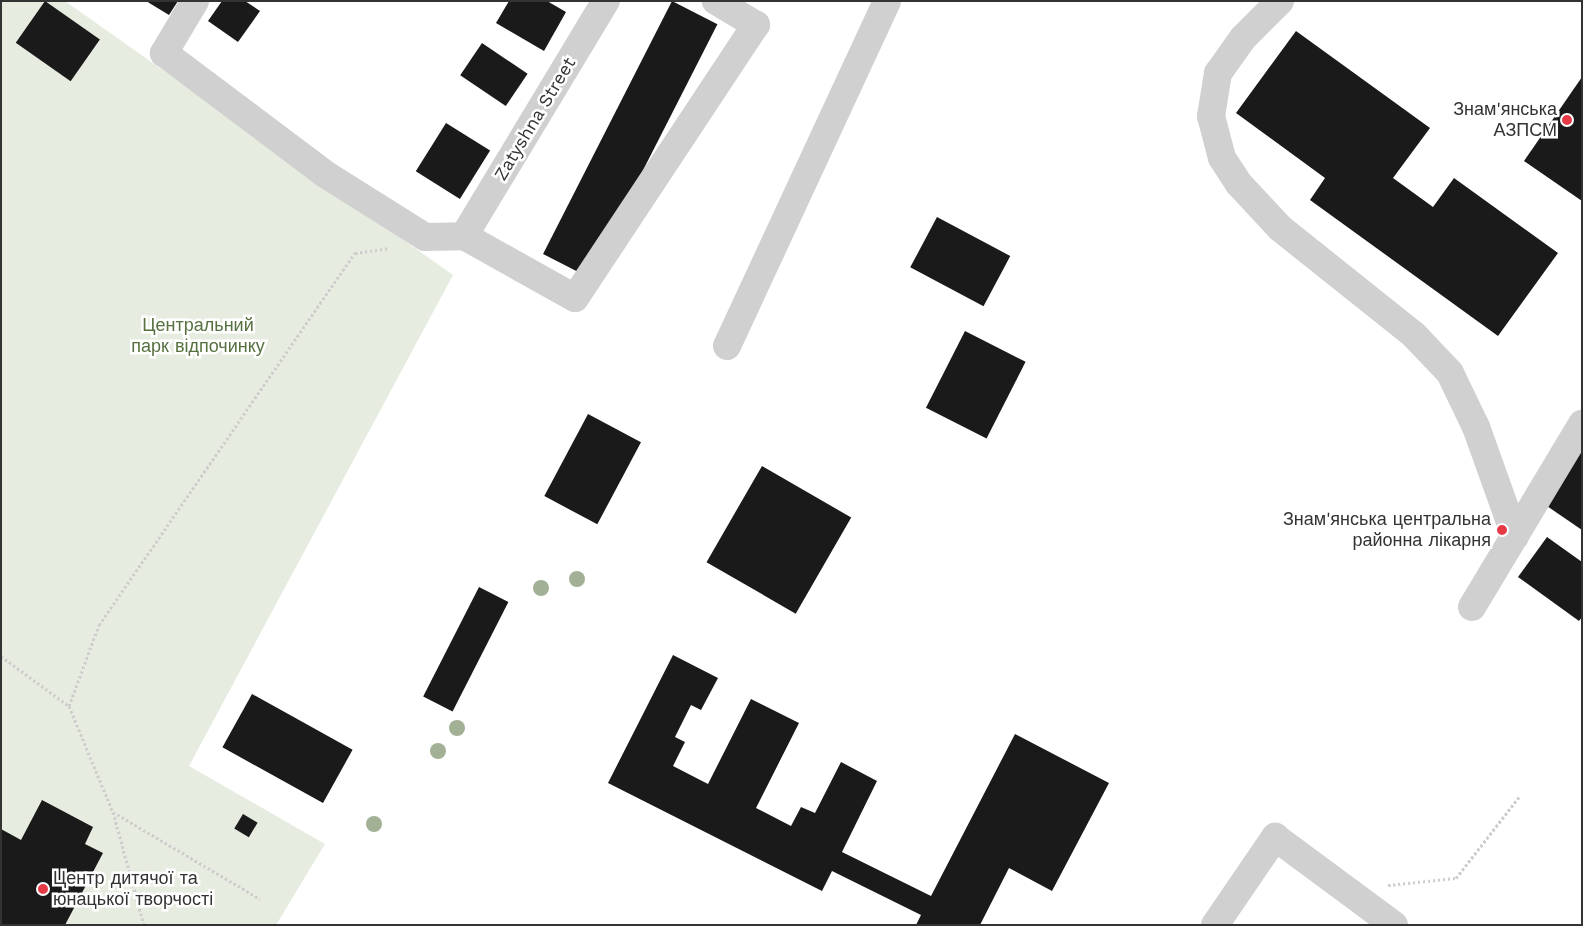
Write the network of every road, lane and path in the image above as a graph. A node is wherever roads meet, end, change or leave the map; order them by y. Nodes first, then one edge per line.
1 (195, 1) edge
2 (606, 1) edge
3 (716, 1) edge
4 (887, 1) edge
5 (1280, 1) edge
6 (464, 236) junction
7 (392, 248) dead end
8 (727, 346) dead end
9 (1582, 424) edge
10 (1515, 536) junction
11 (1472, 607) dead end
12 (1, 656) edge
13 (69, 706) junction
14 (1519, 797) dead end
15 (113, 812) junction
16 (1345, 889) junction
17 (260, 899) dead end
18 (144, 925) edge
19 (1215, 925) edge
20 (1394, 925) edge

1 - 6 street
2 - 6 street, Zatyshna Street
3 - 6 street
4 - 8 street
5 - 10 street
7 - 13 path
9 - 10 street
10 - 11 street
12 - 13 path
13 - 15 path
14 - 16 path
15 - 17 path
15 - 18 path
16 - 19 street
16 - 20 street

